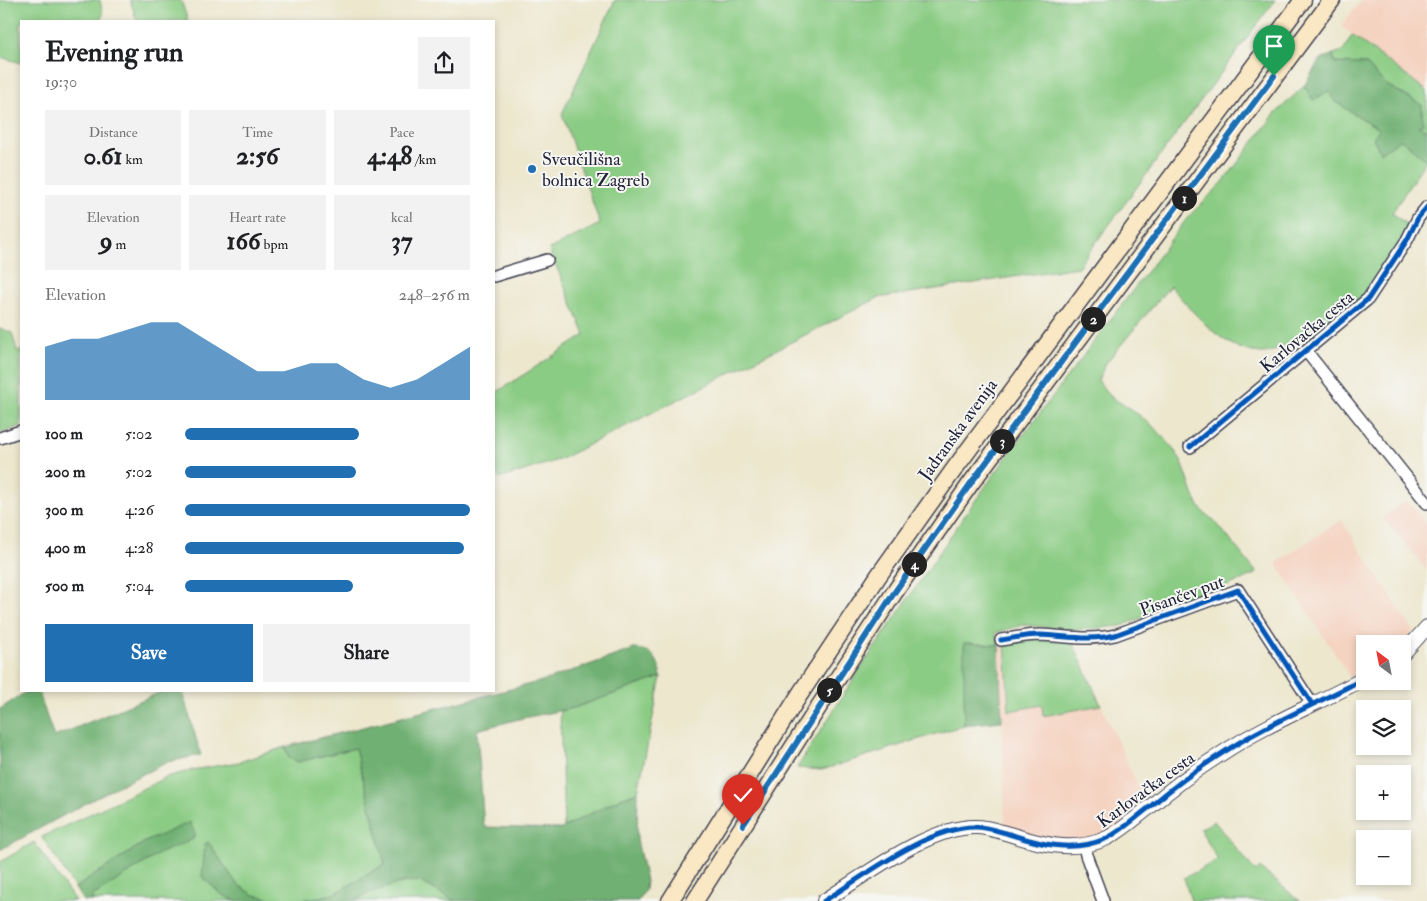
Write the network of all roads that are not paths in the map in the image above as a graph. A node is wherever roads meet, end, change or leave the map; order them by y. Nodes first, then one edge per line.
1 (1303, 0) edge
2 (1332, 0) edge
3 (1427, 207) edge
4 (547, 260) dead end
5 (495, 276) edge
6 (1306, 351) junction
7 (20, 431) edge
8 (0, 438) edge
9 (1190, 447) dead end
10 (1427, 503) edge
11 (1427, 627) edge
12 (1001, 640) dead end
13 (1411, 645) edge
14 (1356, 682) edge
15 (1312, 704) junction
16 (1084, 845) junction
17 (670, 901) edge
18 (696, 901) edge
19 (824, 901) edge
20 (1103, 901) edge

1 - 17 main road, Jadranska avenija
2 - 18 main road
3 - 6 street, Karlovačka cesta
4 - 5 street
6 - 9 street, Karlovačka cesta
6 - 10 street, Karlovačka cesta
7 - 8 street
11 - 13 street
12 - 15 street, Pisančev put
14 - 15 street, Karlovačka cesta
15 - 16 street, Karlovačka cesta
16 - 19 street, Karlovačka cesta
16 - 20 street, Karlovačka cesta

